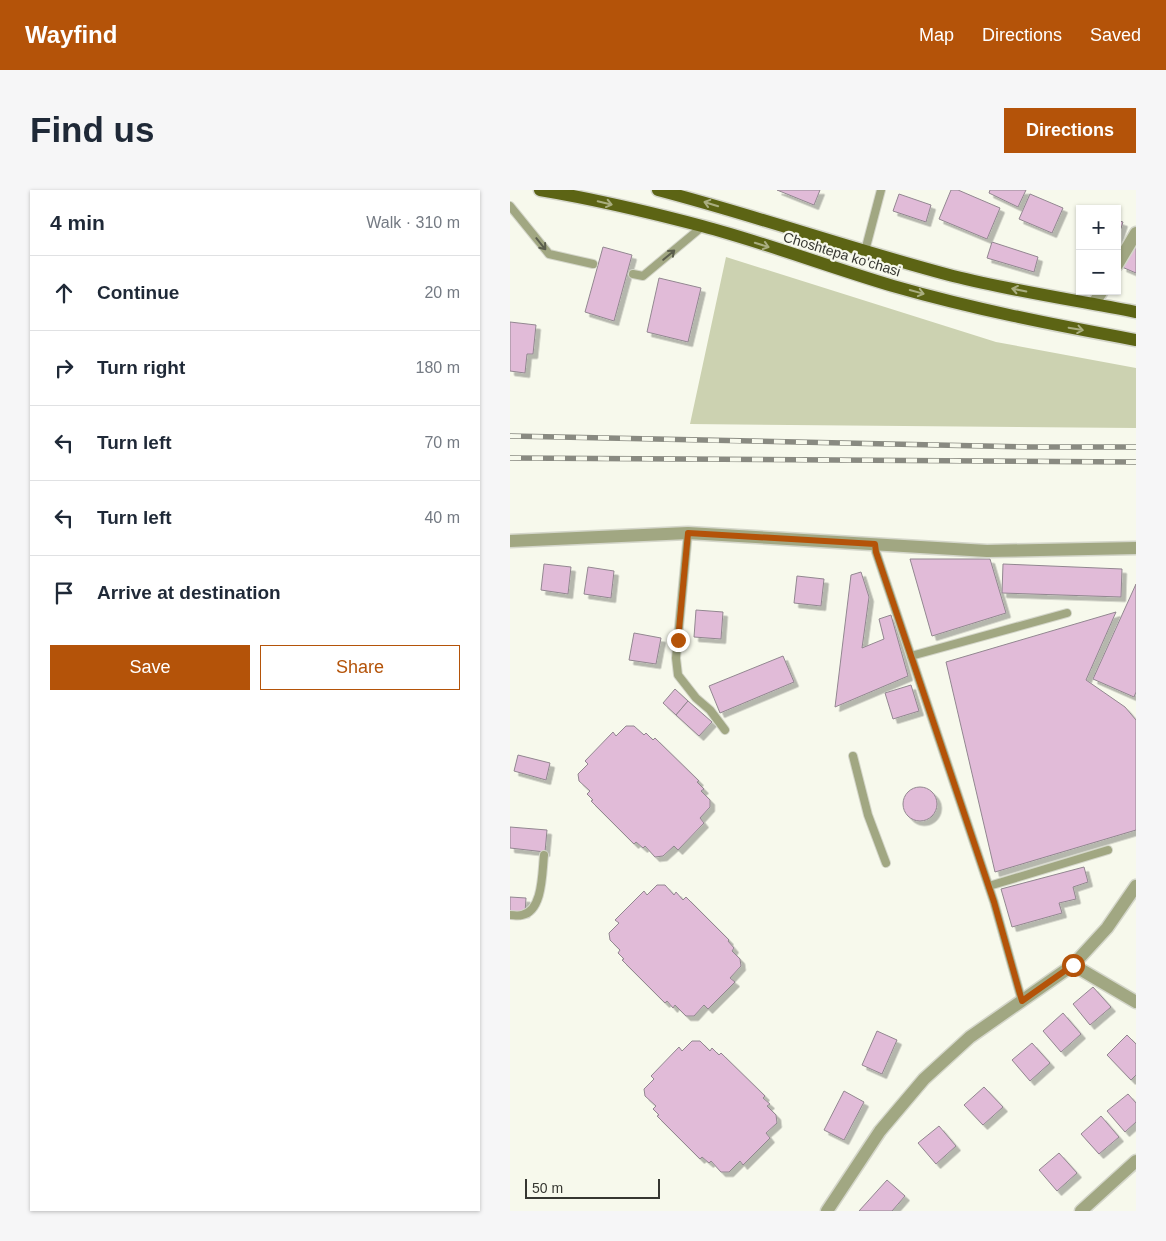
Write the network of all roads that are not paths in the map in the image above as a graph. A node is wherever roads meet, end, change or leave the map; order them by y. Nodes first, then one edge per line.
1 (540, 190) edge
2 (658, 190) edge
3 (881, 190) edge
4 (510, 206) edge
5 (703, 226) junction
6 (1136, 233) edge
7 (865, 251) junction
8 (1121, 258) edge
9 (593, 264) dead end
10 (632, 274) dead end
11 (1099, 295) edge
12 (1094, 303) junction
13 (1136, 312) edge
14 (1136, 340) edge
15 (688, 533) junction
16 (510, 541) edge
17 (875, 544) junction
18 (1136, 548) edge
19 (1067, 613) dead end
20 (911, 656) junction
21 (725, 730) dead end
22 (852, 756) dead end
23 (1108, 850) dead end
24 (544, 855) dead end
25 (886, 863) dead end
26 (989, 886) junction
27 (1136, 886) edge
28 (510, 915) edge
29 (1073, 965) junction
30 (1022, 1001) junction
31 (1136, 1002) edge
32 (1136, 1161) edge
33 (827, 1211) edge
34 (1081, 1211) edge

1 -> 5 main road, Choshtepa ko'chasi
7 -> 2 main road, Choshtepa ko'chasi
3 - 7 lane
4 -> 9 lane
10 -> 5 lane
5 -> 14 main road, Choshtepa ko'chasi
6 - 8 street
12 -> 7 main road, Choshtepa ko'chasi
11 - 12 street
12 - 13 main road, Choshtepa ko'chasi
15 - 16 street
15 - 17 street
15 - 21 lane
17 - 18 street
17 - 20 lane
19 - 20 lane
20 - 26 lane
22 - 25 lane
23 - 26 lane
24 - 28 lane
26 - 30 lane
27 - 29 street
29 - 30 street
29 - 31 street
30 - 33 street
32 - 34 street

